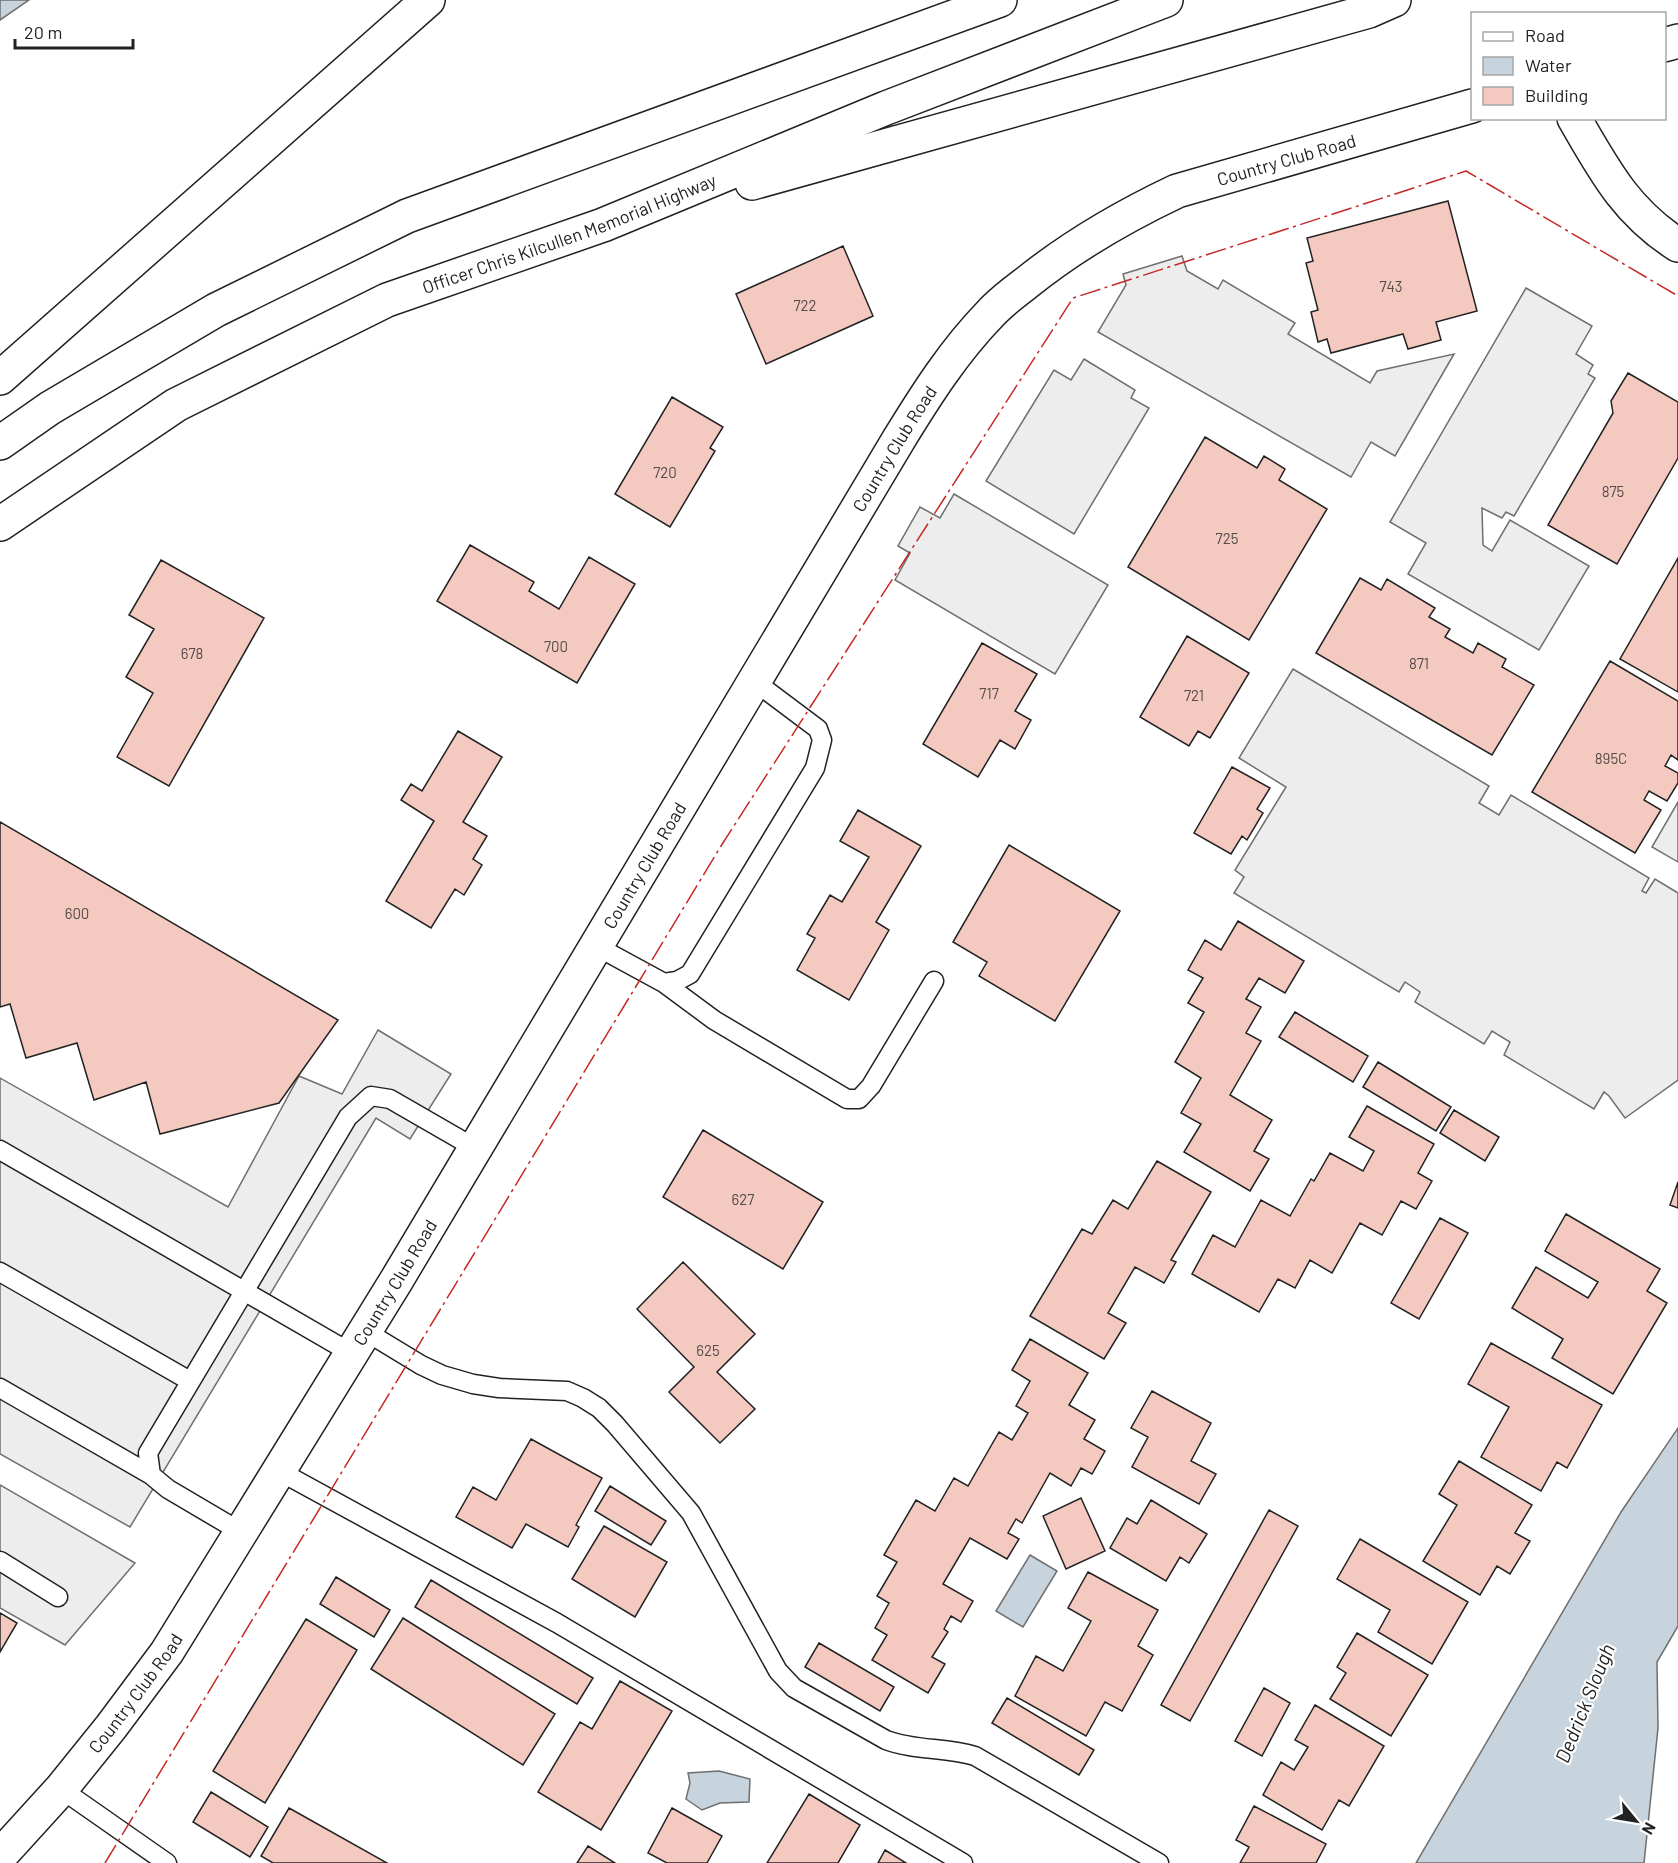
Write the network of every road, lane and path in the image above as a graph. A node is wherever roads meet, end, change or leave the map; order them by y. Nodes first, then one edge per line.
1 (428, 0) edge
2 (1000, 0) edge
3 (1166, 0) edge
4 (1394, 0) edge
5 (1471, 107) edge
6 (1575, 120) edge
7 (603, 225) junction
8 (1678, 245) edge
9 (0, 378) edge
10 (0, 443) edge
11 (0, 524) edge
12 (754, 681) junction
13 (596, 946) junction
14 (934, 981) dead end
15 (664, 983) junction
16 (475, 1149) junction
17 (0, 1150) edge
18 (0, 1272) edge
19 (245, 1291) junction
20 (358, 1342) junction
21 (190, 1381) junction
22 (0, 1388) edge
23 (279, 1471) junction
24 (151, 1475) junction
25 (242, 1532) junction
26 (0, 1561) edge
27 (58, 1597) dead end
28 (61, 1789) junction
29 (0, 1856) edge
30 (167, 1863) edge
31 (963, 1863) edge
32 (1159, 1863) edge

1 - 9 main road
2 - 10 main road
3 - 7 main road, Officer Chris Kilcullen Memorial Highway
4 - 7 main road
5 - 12 main road, Country Club Road
6 - 8 main road
7 - 11 main road, Officer Chris Kilcullen Memorial Highway
12 - 13 main road, Country Club Road
12 - 15 lane
13 - 15 lane
13 - 16 main road, Country Club Road
14 - 15 lane
16 - 19 lane
16 - 20 main road, Country Club Road
17 - 19 lane
18 - 21 lane
19 - 20 lane
19 - 21 lane
20 - 23 main road, Country Club Road
20 - 32 lane
21 - 24 lane
22 - 24 lane
23 - 25 main road, Country Club Road
23 - 31 lane
24 - 25 lane
25 - 28 main road, Country Club Road
26 - 27 lane
28 - 29 main road, Country Club Road
28 - 30 lane

